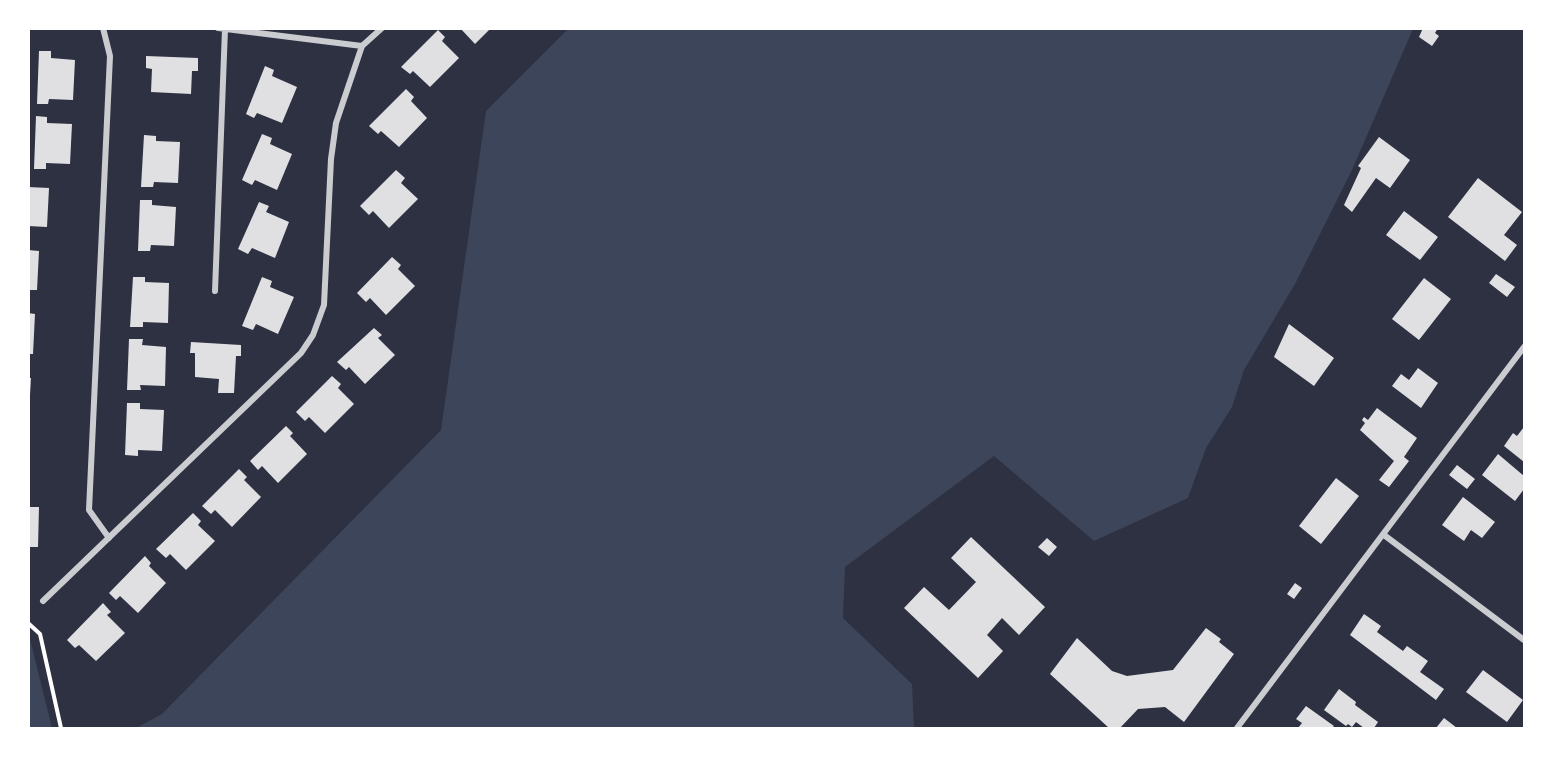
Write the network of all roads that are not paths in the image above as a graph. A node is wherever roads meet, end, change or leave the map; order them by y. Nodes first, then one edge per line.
1 (103, 28) edge
2 (382, 28) edge
3 (221, 29) edge
4 (240, 30) edge
5 (362, 46) junction
6 (215, 291) dead end
7 (1524, 347) edge
8 (1384, 536) junction
9 (109, 538) junction
10 (43, 601) dead end
11 (1524, 640) edge
12 (1237, 729) edge

1 - 9 street
2 - 5 street
3 - 4 street
3 - 6 street
4 - 5 street
5 - 9 street
7 - 8 street
8 - 11 street
8 - 12 street
9 - 10 street

